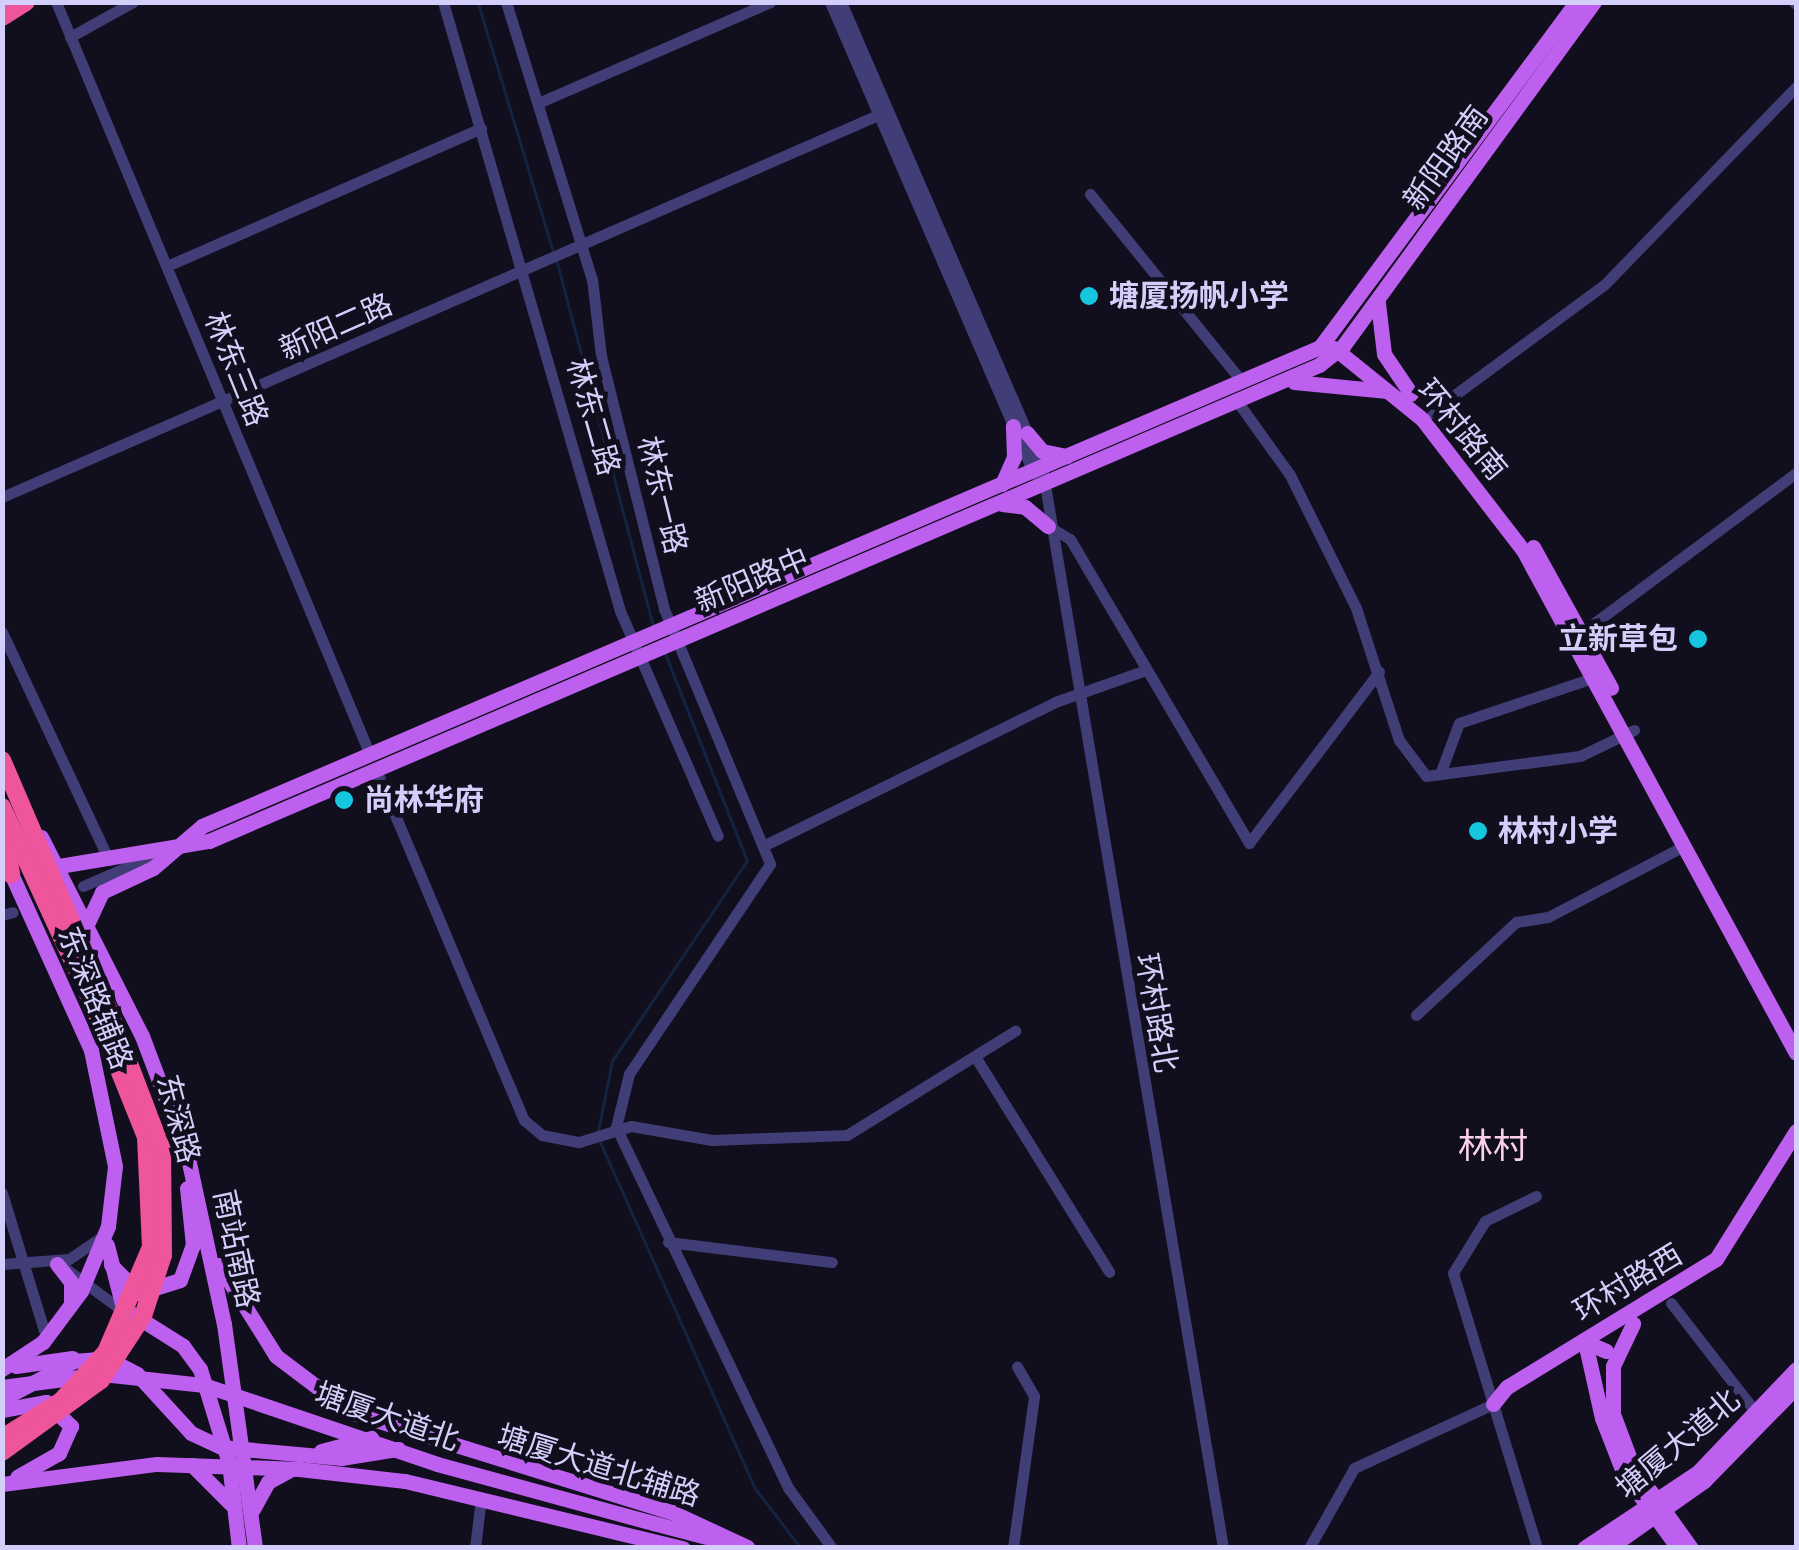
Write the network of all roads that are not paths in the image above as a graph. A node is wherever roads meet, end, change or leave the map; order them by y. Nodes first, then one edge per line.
1 (26, 2) edge
2 (56, 2) edge
3 (133, 2) edge
4 (443, 2) edge
5 (506, 2) edge
6 (770, 2) edge
7 (830, 2) edge
8 (841, 2) edge
9 (1576, 2) edge
10 (1594, 2) edge
11 (2, 17) edge
12 (70, 38) junction
13 (1796, 87) edge
14 (538, 104) junction
15 (878, 115) junction
16 (481, 128) junction
17 (1090, 194) dead end
18 (581, 244) junction
19 (167, 266) junction
20 (524, 270) junction
21 (1380, 295) junction
22 (1336, 346) junction
23 (1242, 382) junction
24 (1271, 386) junction
25 (1408, 397) junction
26 (1237, 401) junction
27 (225, 405) junction
28 (1426, 416) junction
29 (1020, 430) junction
30 (1070, 455) junction
31 (1796, 474) edge
32 (1038, 475) junction
33 (1000, 485) junction
34 (2, 497) edge
35 (998, 504) junction
36 (1048, 526) junction
37 (2, 632) edge
38 (1581, 632) junction
39 (670, 636) junction
40 (641, 648) junction
41 (1146, 670) junction
42 (1379, 672) junction
43 (1593, 678) junction
44 (1076, 694) junction
45 (1629, 733) junction
46 (2, 760) edge
47 (373, 762) junction
48 (1440, 774) junction
49 (2, 807) edge
50 (28, 817) junction
51 (2, 818) edge
52 (718, 836) dead end
53 (766, 845) junction
54 (174, 846) junction
55 (1684, 846) junction
56 (2, 854) edge
57 (109, 860) junction
58 (59, 866) junction
59 (12, 874) junction
60 (83, 886) dead end
61 (88, 922) junction
62 (96, 996) junction
63 (1416, 1016) dead end
64 (1015, 1031) dead end
65 (1796, 1031) edge
66 (1796, 1053) edge
67 (976, 1058) junction
68 (173, 1112) junction
69 (610, 1129) junction
70 (1796, 1131) edge
71 (1796, 1148) edge
72 (2, 1192) edge
73 (1536, 1196) dead end
74 (201, 1211) junction
75 (108, 1226) junction
76 (668, 1242) junction
77 (106, 1252) junction
78 (22, 1258) junction
79 (53, 1262) junction
80 (832, 1262) dead end
81 (2, 1264) edge
82 (1109, 1272) dead end
83 (86, 1282) junction
84 (1671, 1303) junction
85 (68, 1310) junction
86 (130, 1314) junction
87 (1633, 1324) junction
88 (46, 1337) junction
89 (1595, 1354) junction
90 (82, 1358) junction
91 (1017, 1366) dead end
92 (2, 1369) edge
93 (1796, 1370) edge
94 (2, 1386) edge
95 (1796, 1387) edge
96 (2, 1399) edge
97 (1493, 1404) junction
98 (2, 1410) edge
99 (1758, 1415) junction
100 (1607, 1416) junction
101 (400, 1433) junction
102 (2, 1438) edge
103 (434, 1445) junction
104 (2, 1452) edge
105 (236, 1456) junction
106 (472, 1457) junction
107 (303, 1461) junction
108 (184, 1462) junction
109 (4, 1484) edge
110 (460, 1493) junction
111 (481, 1498) junction
112 (234, 1511) junction
113 (252, 1518) junction
114 (748, 1547) edge
115 (239, 1548) edge
116 (256, 1548) edge
117 (475, 1548) edge
118 (683, 1548) edge
119 (832, 1548) edge
120 (1014, 1548) edge
121 (1223, 1548) edge
122 (1310, 1548) edge
123 (1537, 1548) edge
124 (1584, 1548) edge
125 (1609, 1548) edge
126 (1678, 1548) edge
127 (1691, 1548) edge

1 - 11 highway
2 - 12 street, 林东三路
3 - 12 street
4 - 16 street, 林东二路
5 - 14 street, 林东一路
6 - 14 street
7 - 15 street
8 - 29 street
9 - 22 main road, 新阳路南
10 - 21 main road, 新阳路南
12 - 19 street, 林东三路
13 - 28 street
14 - 18 street, 林东一路
15 - 18 street, 新阳二路
15 - 29 street
16 - 19 street
16 - 20 street, 林东二路
17 - 23 street
18 - 20 street, 新阳二路
18 - 39 street, 林东一路
19 - 27 street, 林东三路
20 - 27 street, 新阳二路
20 - 40 street, 林东二路
21 - 22 main road, 新阳路南
21 - 25 main road
22 - 23 main road, 新阳路中
22 - 24 main road, 新阳路中
22 - 25 main road, 环村路南
23 - 30 main road, 新阳路中
24 - 25 main road
24 - 26 main road, 新阳路中
25 - 28 main road, 环村路南
26 - 32 main road, 新阳路中
26 - 42 street
27 - 34 street, 新阳二路
27 - 47 street, 林东三路
28 - 38 main road, 环村路南
28 - 43 main road, 环村路南
29 - 30 main road
29 - 32 street, 环村路北
29 - 33 main road
30 - 32 main road, 新阳路中
31 - 38 street
32 - 33 main road, 新阳路中
32 - 35 main road, 新阳路中
32 - 36 street, 环村路北
33 - 39 main road, 新阳路中
35 - 36 main road
35 - 39 main road, 新阳路中
36 - 41 street
36 - 44 street, 环村路北
37 - 57 street
38 - 45 main road, 环村路南
39 - 40 main road, 新阳路中
39 - 53 street, 林东一路
40 - 47 main road, 新阳路中
40 - 52 street, 林东二路
41 - 42 street
41 - 44 street
42 - 48 street
43 - 45 main road, 环村路南
43 - 48 street
44 - 53 street
44 - 121 street, 环村路北
45 - 48 street
45 - 55 main road, 环村路南
45 - 65 main road, 环村路南
46 - 50 highway, 东深路
47 - 54 main road, 新阳路中
47 - 69 street, 林东三路
49 - 62 highway, 东深路
50 - 58 main road, 南站南路
50 - 62 highway, 东深路
51 - 59 highway
53 - 69 street
54 - 57 main road
54 - 60 street, 新阳路中
54 - 61 main road
55 - 63 street
55 - 66 main road, 环村路南
56 - 59 main road, 东深路辅路
57 - 58 main road
58 - 61 main road, 南站南路
59 - 75 main road, 东深路辅路
61 - 68 main road, 南站南路
62 - 102 highway, 东深路, bridge
62 - 104 highway, 东深路, bridge
64 - 67 street
67 - 69 street
67 - 82 street
68 - 74 main road, 南站南路
68 - 77 main road
69 - 76 street
70 - 89 main road, 环村路西
71 - 84 main road, 环村路西
72 - 78 street
73 - 97 street
74 - 101 main road
74 - 105 main road, 南站南路
75 - 77 main road
75 - 79 street
75 - 83 main road, 东深路辅路
76 - 80 street
76 - 119 street
77 - 86 main road
78 - 79 street
78 - 81 street
78 - 88 street
79 - 83 street
79 - 85 main road
83 - 85 main road, 东深路辅路
83 - 86 street
84 - 87 main road, 环村路西
84 - 99 street
85 - 88 main road, 东深路辅路
86 - 105 main road, 南站南路
87 - 89 main road
87 - 89 main road, 环村路西
88 - 92 main road, 东深路辅路
89 - 97 main road, 环村路西
89 - 100 main road
89 - 100 main road
90 - 92 main road
90 - 96 main road
90 - 105 main road, 塘厦大道北辅路
91 - 120 street
93 - 99 main road, 塘厦大道北
94 - 114 main road, 塘厦大道北, bridge
95 - 125 main road, 塘厦大道北
97 - 122 street, 环村路西
97 - 123 street
98 - 109 main road
99 - 124 main road, 塘厦大道北
100 - 126 main road, bridge
100 - 127 main road, bridge
101 - 103 main road, 塘厦大道北辅路
101 - 107 main road, 塘厦大道北辅路
103 - 106 main road, 塘厦大道北辅路
103 - 107 main road, 塘厦大道北辅路
105 - 107 main road, 塘厦大道北辅路
105 - 108 main road
105 - 112 main road, 南站南路
105 - 113 main road, 南站南路
106 - 110 main road
106 - 114 main road, 塘厦大道北辅路
107 - 110 main road, 塘厦大道北
107 - 113 main road
108 - 109 main road
108 - 112 main road
110 - 111 main road, 塘厦大道北
111 - 117 street
111 - 118 main road, 塘厦大道北
112 - 115 main road, 南站南路
113 - 116 main road, 南站南路

